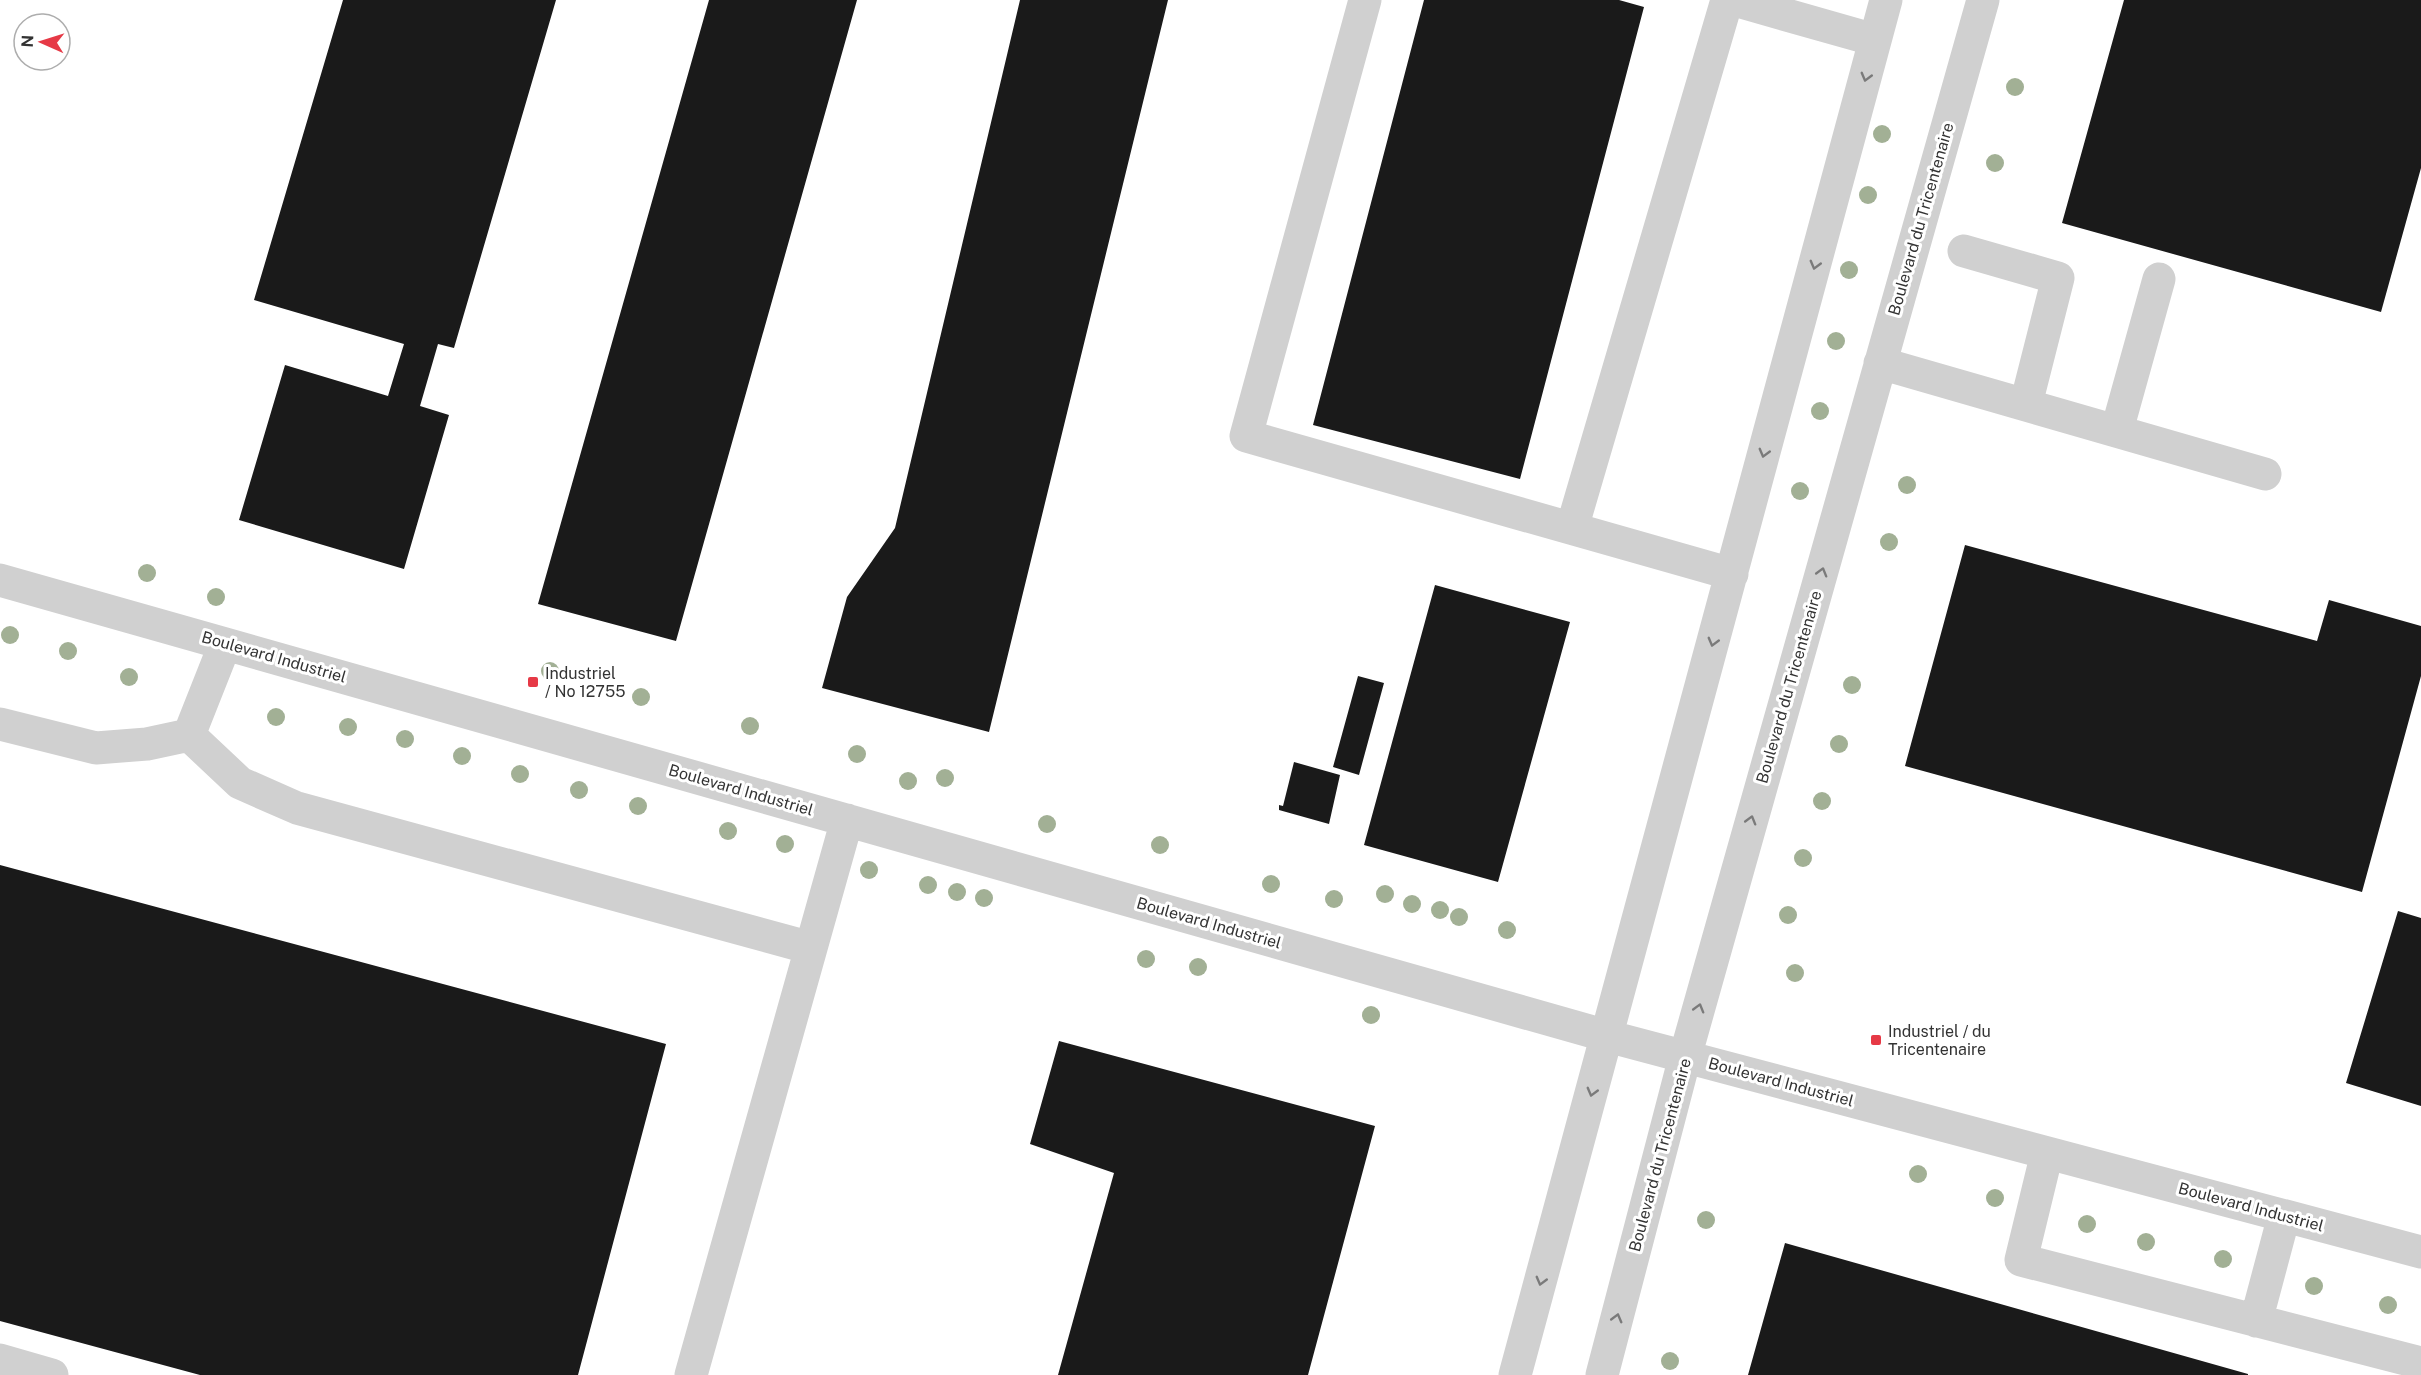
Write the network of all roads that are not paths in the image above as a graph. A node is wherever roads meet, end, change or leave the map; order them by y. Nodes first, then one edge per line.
1 (1365, 0) edge
2 (1727, 0) edge
3 (1734, 0) edge
4 (1886, 0) edge
5 (1983, 0) edge
6 (1875, 40) junction
7 (1964, 251) dead end
8 (2159, 279) dead end
9 (1880, 363) junction
10 (2026, 404) junction
11 (2117, 430) junction
12 (2265, 474) dead end
13 (1572, 528) junction
14 (1732, 574) junction
15 (0, 580) edge
16 (225, 644) junction
17 (0, 724) edge
18 (189, 735) junction
19 (847, 820) junction
20 (811, 948) junction
21 (1607, 1036) junction
22 (1685, 1057) junction
23 (2048, 1153) junction
24 (2284, 1216) junction
25 (2421, 1252) edge
26 (2256, 1321) junction
27 (0, 1360) edge
28 (2421, 1363) edge
29 (52, 1375) edge
30 (691, 1375) edge
31 (1515, 1375) edge
32 (1602, 1375) edge

1 - 13 street
2 - 13 street
3 - 6 street
4 - 6 street
5 - 9 street, Boulevard du Tricentenaire
6 -> 14 street
7 - 10 street
8 - 11 street
9 - 10 street
22 -> 9 street, Boulevard du Tricentenaire
10 - 11 street
11 - 12 street
13 - 14 street
14 -> 21 street
15 - 16 street, Boulevard Industriel
16 - 18 street
16 - 19 street, Boulevard Industriel
17 - 18 street
18 - 20 street
19 - 20 street
19 - 21 street, Boulevard Industriel
20 - 30 street
21 - 22 street, Boulevard Industriel
21 -> 31 street
22 - 23 street, Boulevard Industriel
32 -> 22 street, Boulevard du Tricentenaire
23 - 24 street, Boulevard Industriel
23 - 26 street
24 - 25 street, Boulevard Industriel
24 - 26 street
26 - 28 street
27 - 29 street

